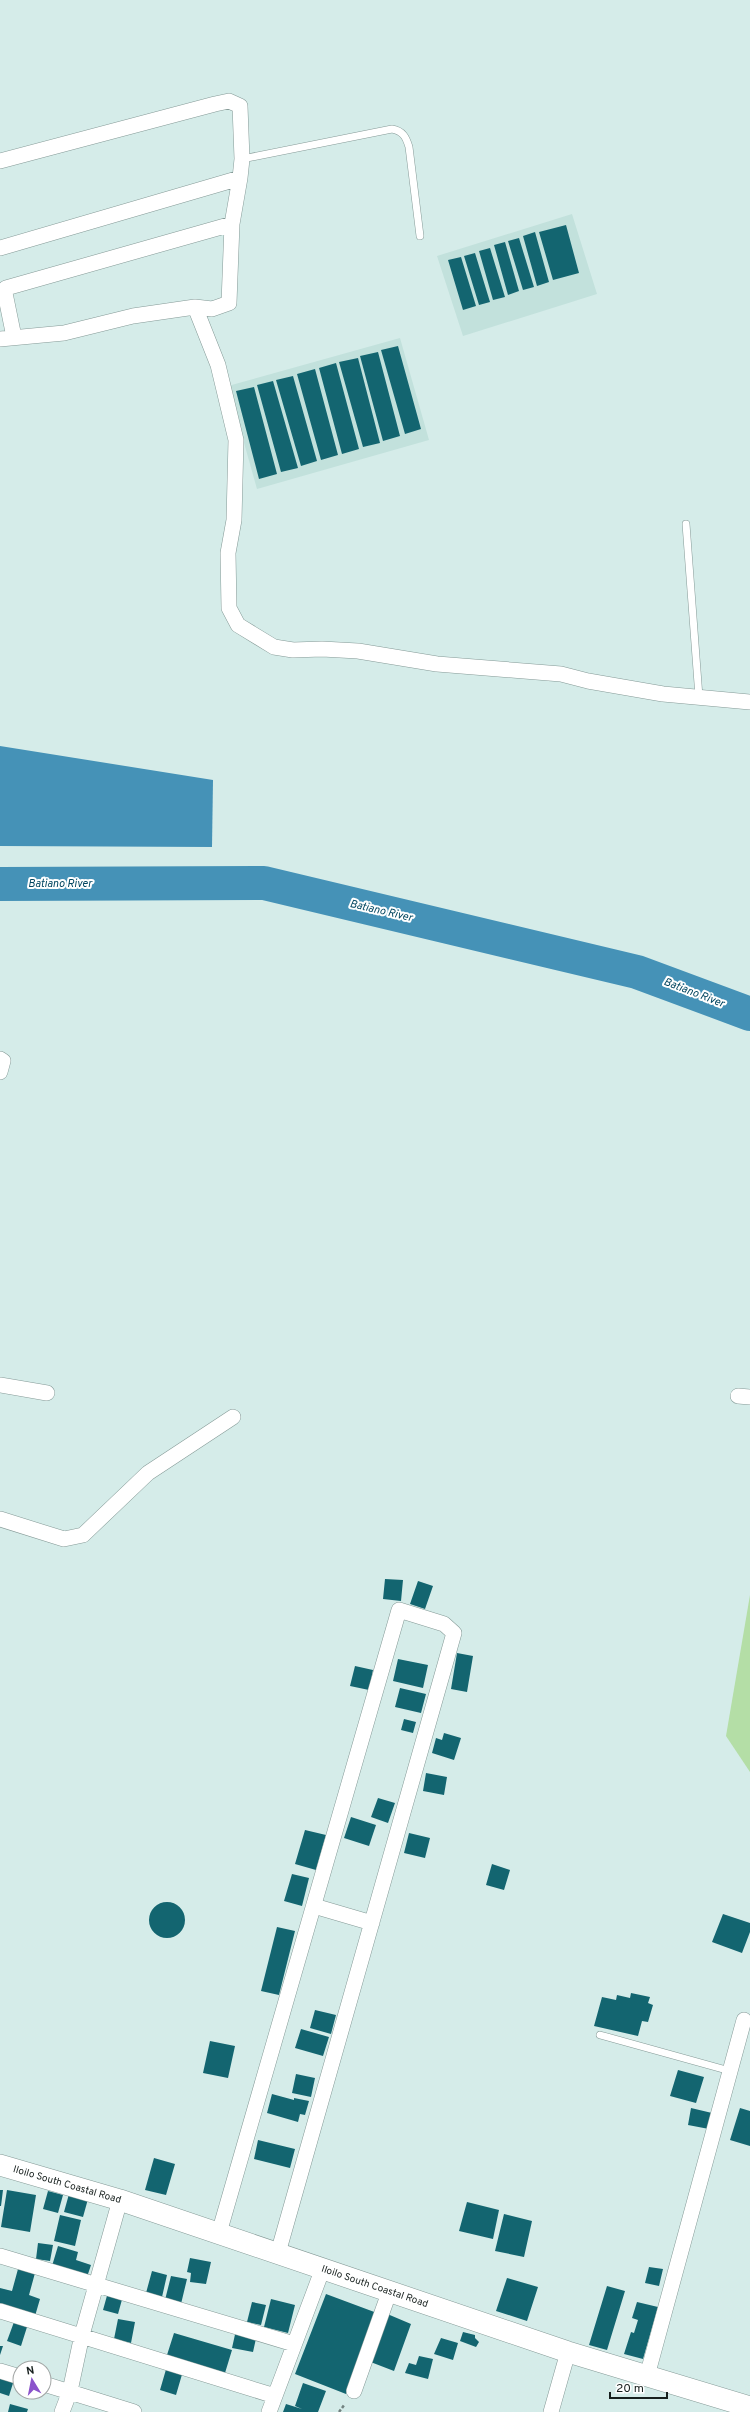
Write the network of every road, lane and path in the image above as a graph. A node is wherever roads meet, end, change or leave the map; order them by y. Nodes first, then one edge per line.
1 (242, 159) junction
2 (0, 161) edge
3 (240, 178) junction
4 (232, 224) junction
5 (420, 236) dead end
6 (0, 248) edge
7 (195, 307) junction
8 (7, 338) edge
9 (686, 524) dead end
10 (699, 697) junction
11 (750, 702) edge
12 (0, 1059) edge
13 (0, 1072) edge
14 (0, 1385) edge
15 (47, 1393) dead end
16 (233, 1417) dead end
17 (0, 1519) edge
18 (314, 1906) junction
19 (372, 1923) junction
20 (744, 2020) dead end
21 (600, 2035) dead end
22 (730, 2071) junction
23 (0, 2165) edge
24 (120, 2200) junction
25 (219, 2233) junction
26 (278, 2253) junction
27 (0, 2256) edge
28 (323, 2268) junction
29 (96, 2284) junction
30 (390, 2290) junction
31 (0, 2311) edge
32 (82, 2335) junction
33 (294, 2344) junction
34 (568, 2352) junction
35 (0, 2371) edge
36 (12, 2375) edge
37 (647, 2376) junction
38 (52, 2386) edge
39 (70, 2391) junction
40 (354, 2391) dead end
41 (275, 2396) junction
42 (750, 2407) edge
43 (62, 2412) edge
44 (134, 2412) edge
45 (269, 2412) edge
46 (551, 2412) edge

1 - 2 street
1 - 3 street
1 - 5 lane
3 - 4 street
3 - 6 street
4 - 7 street
4 - 8 street
7 - 8 street
7 - 10 street
9 - 10 lane
10 - 11 street
12 - 13 street
14 - 15 street
16 - 17 street
18 - 19 street
18 - 19 street
18 - 25 street
19 - 26 street
20 - 22 street
21 - 22 lane
22 - 37 street
23 - 24 street, Iloilo South Coastal Road
24 - 25 street, Iloilo South Coastal Road
24 - 29 street
25 - 26 street, Iloilo South Coastal Road
26 - 28 street, Iloilo South Coastal Road
27 - 29 street
28 - 30 street, Iloilo South Coastal Road
28 - 33 street
29 - 32 street
29 - 33 street
30 - 34 street, Iloilo South Coastal Road
30 - 40 street
31 - 32 street
32 - 39 street
32 - 41 street
33 - 41 street
34 - 37 street, Iloilo South Coastal Road
34 - 46 street
35 - 36 street
37 - 42 street, Iloilo South Coastal Road
38 - 39 street
39 - 43 street
39 - 44 street
41 - 45 street

